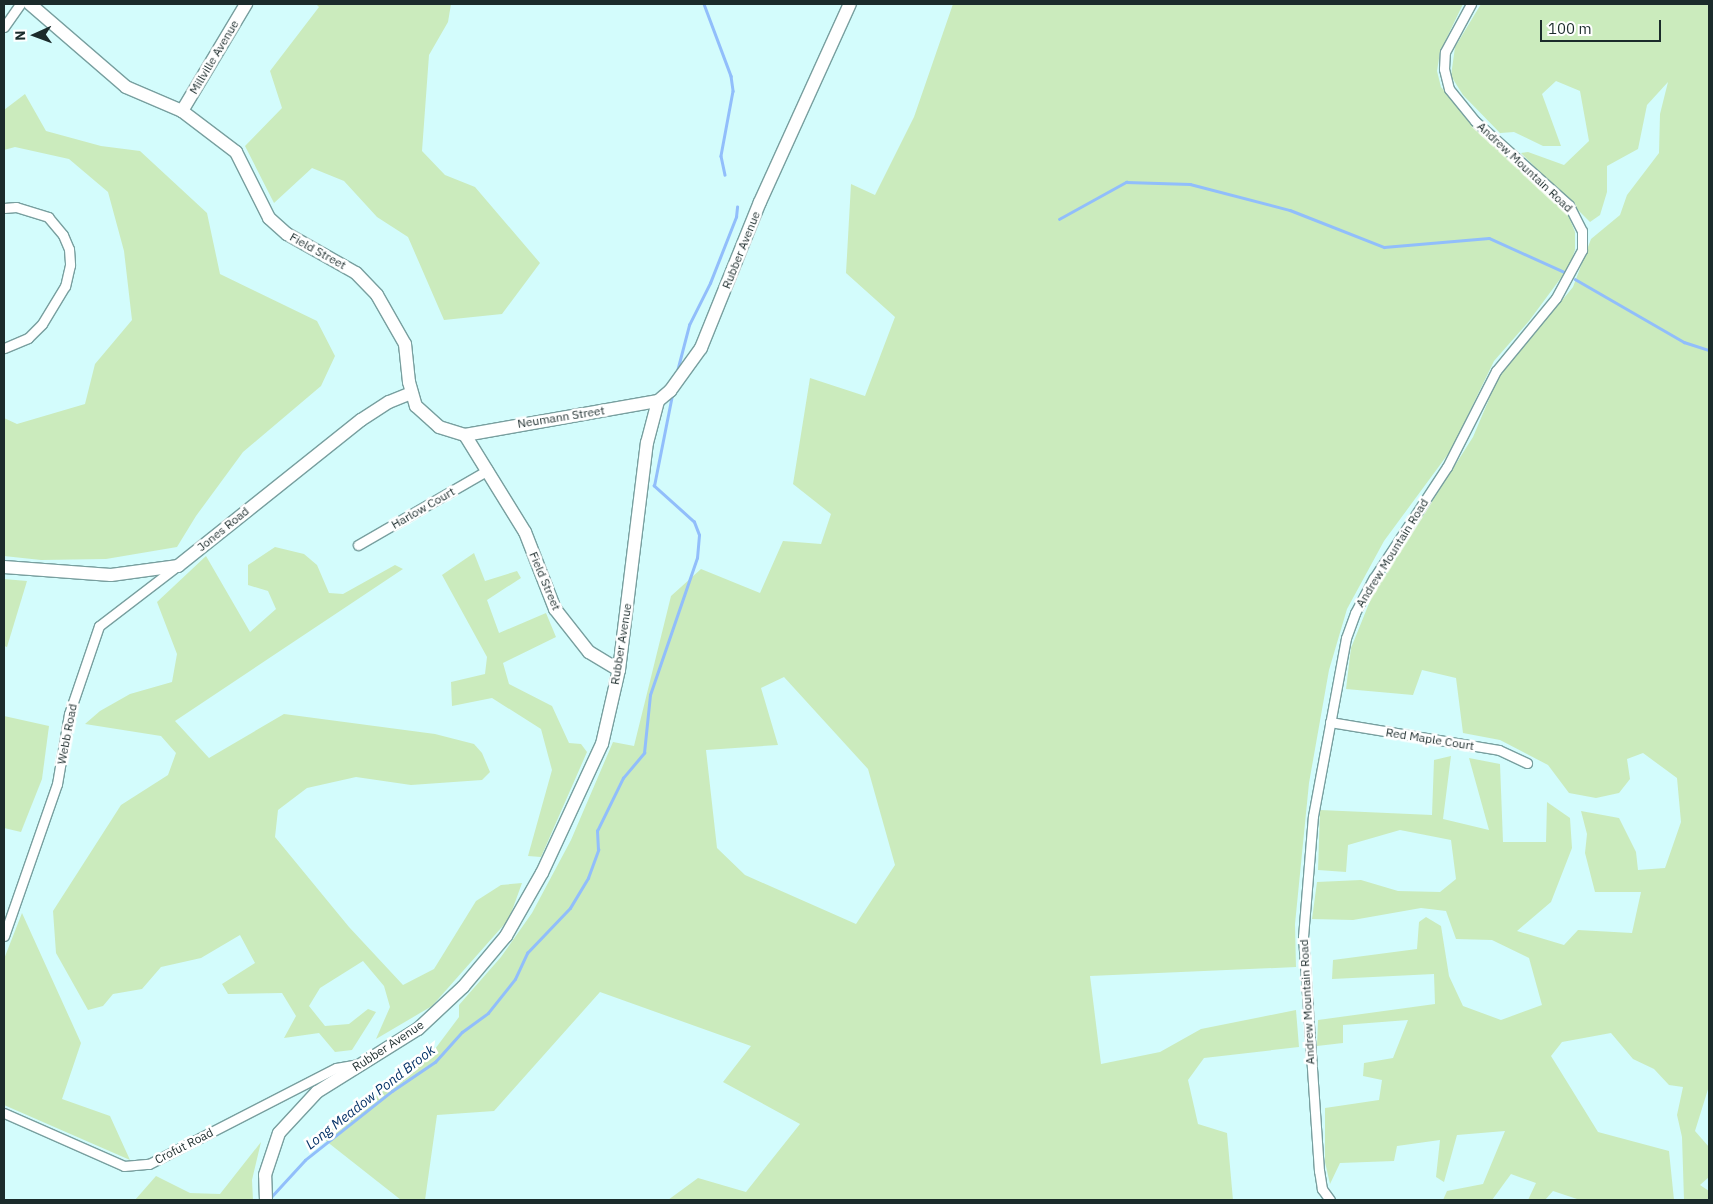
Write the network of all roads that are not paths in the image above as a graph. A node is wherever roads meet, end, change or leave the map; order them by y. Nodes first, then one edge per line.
1 (20, 4) edge
2 (30, 4) edge
3 (246, 4) edge
4 (850, 4) edge
5 (1470, 4) edge
6 (4, 27) edge
7 (182, 111) junction
8 (4, 208) edge
9 (4, 348) edge
10 (412, 393) junction
11 (660, 400) junction
12 (465, 435) junction
13 (488, 470) junction
14 (358, 546) dead end
15 (178, 566) junction
16 (4, 567) edge
17 (619, 670) junction
18 (1330, 722) junction
19 (1527, 763) dead end
20 (4, 936) edge
21 (360, 1063) junction
22 (4, 1112) edge
23 (266, 1197) edge
24 (1330, 1200) edge

1 - 6 street
2 - 7 street, Field Street
3 - 7 street, Millville Avenue
4 - 11 street, Rubber Avenue
5 - 18 street, Andrew Mountain Road
7 - 10 street, Field Street
8 - 9 street
10 - 12 street, Field Street
10 - 15 street, Jones Road
11 - 12 street, Neumann Street
11 - 17 street, Rubber Avenue
12 - 13 street, Field Street
13 - 14 street, Harlow Court
13 - 17 street, Field Street
15 - 16 street
15 - 20 street, Webb Road
17 - 21 street, Rubber Avenue
18 - 19 street, Red Maple Court
18 - 24 street, Andrew Mountain Road
21 - 22 street, Crofut Road
21 - 23 street, Rubber Avenue

